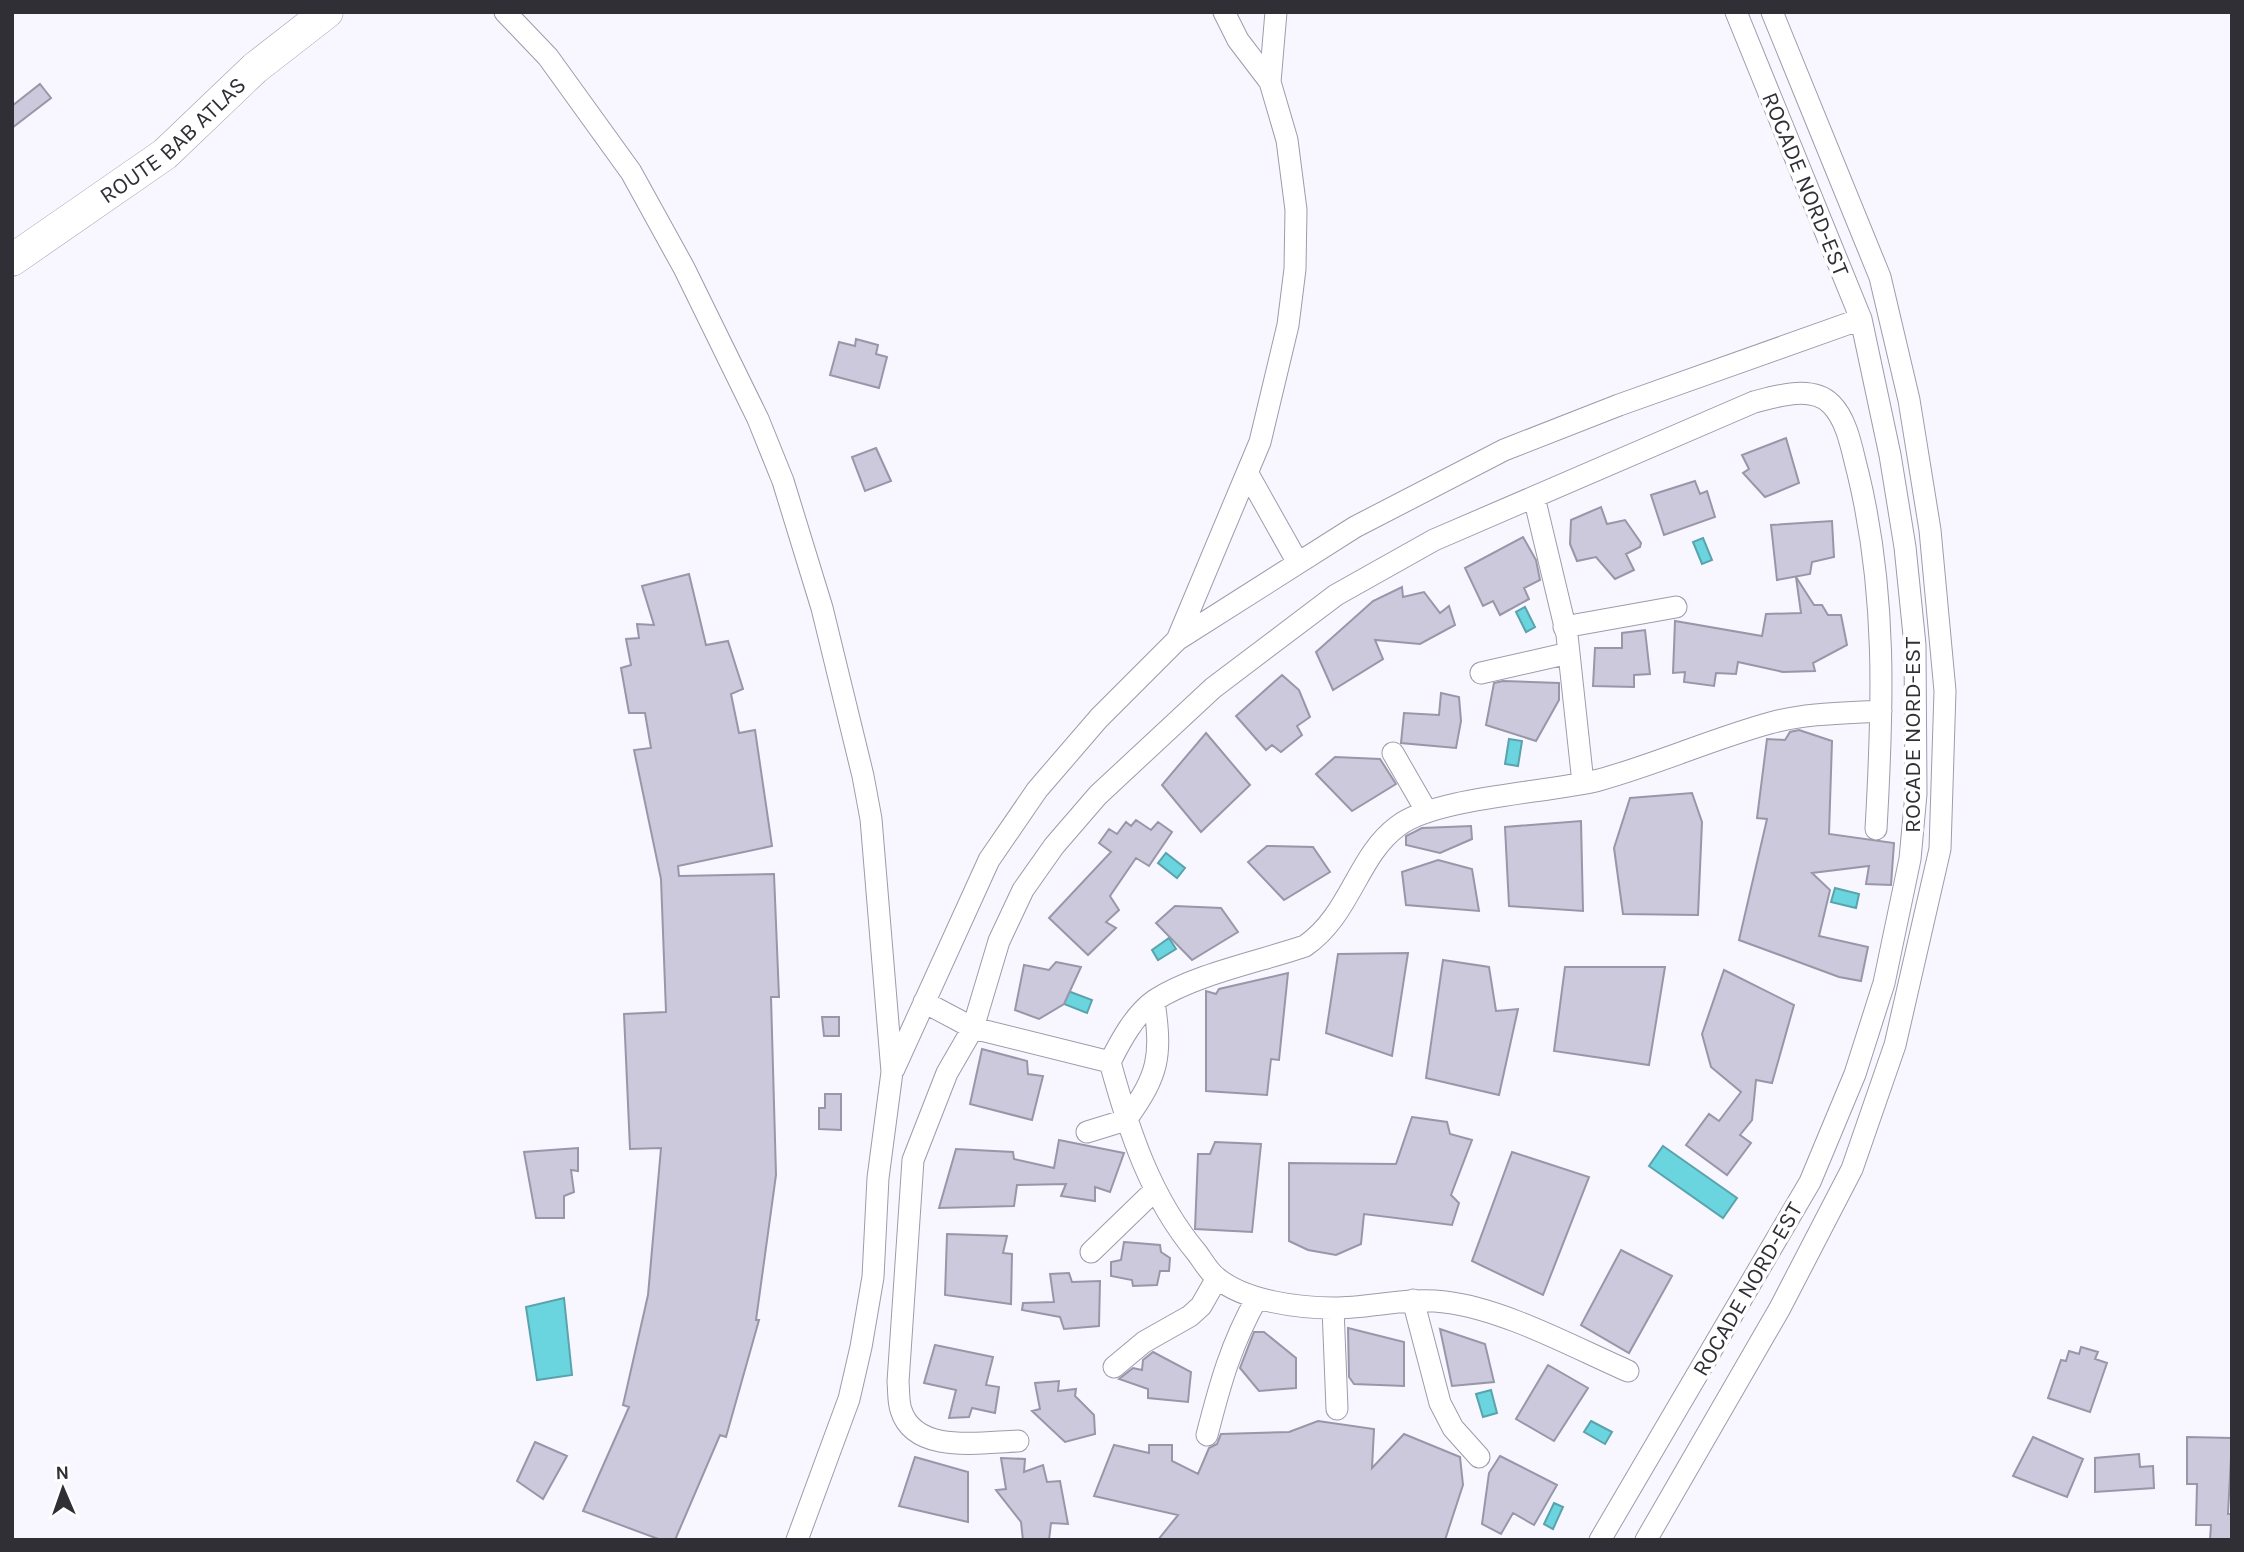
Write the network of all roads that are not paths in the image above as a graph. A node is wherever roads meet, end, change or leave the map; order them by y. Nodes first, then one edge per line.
1 (327, 12) edge
2 (505, 12) edge
3 (1224, 12) edge
4 (1276, 12) edge
5 (1736, 12) edge
6 (1772, 12) edge
7 (1270, 82) junction
8 (12, 260) edge
9 (1861, 319) junction
10 (1248, 474) junction
11 (1534, 497) junction
12 (1298, 564) junction
13 (1676, 607) dead end
14 (1564, 627) junction
15 (1177, 640) junction
16 (1569, 653) junction
17 (1481, 673) dead end
18 (1881, 711) junction
19 (1393, 753) dead end
20 (1583, 783) junction
21 (1427, 812) junction
22 (1876, 829) dead end
23 (924, 1002) junction
24 (1154, 1002) junction
25 (973, 1028) junction
26 (1110, 1062) junction
27 (892, 1072) junction
28 (1126, 1120) junction
29 (1087, 1132) dead end
30 (1154, 1191) junction
31 (1091, 1252) dead end
32 (1217, 1278) junction
33 (1257, 1298) junction
34 (1413, 1300) junction
35 (1334, 1308) junction
36 (1114, 1367) dead end
37 (1628, 1371) dead end
38 (1337, 1409) dead end
39 (1207, 1435) dead end
40 (1018, 1441) dead end
41 (1479, 1457) dead end
42 (797, 1540) edge
43 (1600, 1540) edge
44 (1646, 1540) edge

1 - 8 highway, ROUTE BAB ATLAS
2 - 27 street
3 - 7 street
4 - 7 street
5 - 9 street, ROCADE NORD-EST
6 - 44 street, ROCADE NORD-EST
7 - 10 street
9 - 12 street
9 - 43 street, ROCADE NORD-EST
10 - 12 street
10 - 15 street
11 - 14 street
11 - 18 street
11 - 25 street
12 - 15 street
13 - 14 street
14 - 16 street
15 - 23 street
16 - 17 street
16 - 20 street
18 - 20 street
18 - 22 street
19 - 21 street
20 - 21 street
21 - 24 street
23 - 25 street
23 - 27 street
24 - 26 street
24 - 28 street
25 - 26 street
25 - 40 street
26 - 28 street
27 - 42 street
28 - 29 street
28 - 30 street
30 - 31 street
30 - 32 street
32 - 33 street
32 - 36 street
33 - 35 street
33 - 39 street
34 - 35 street
34 - 37 street
34 - 41 street
35 - 38 street

